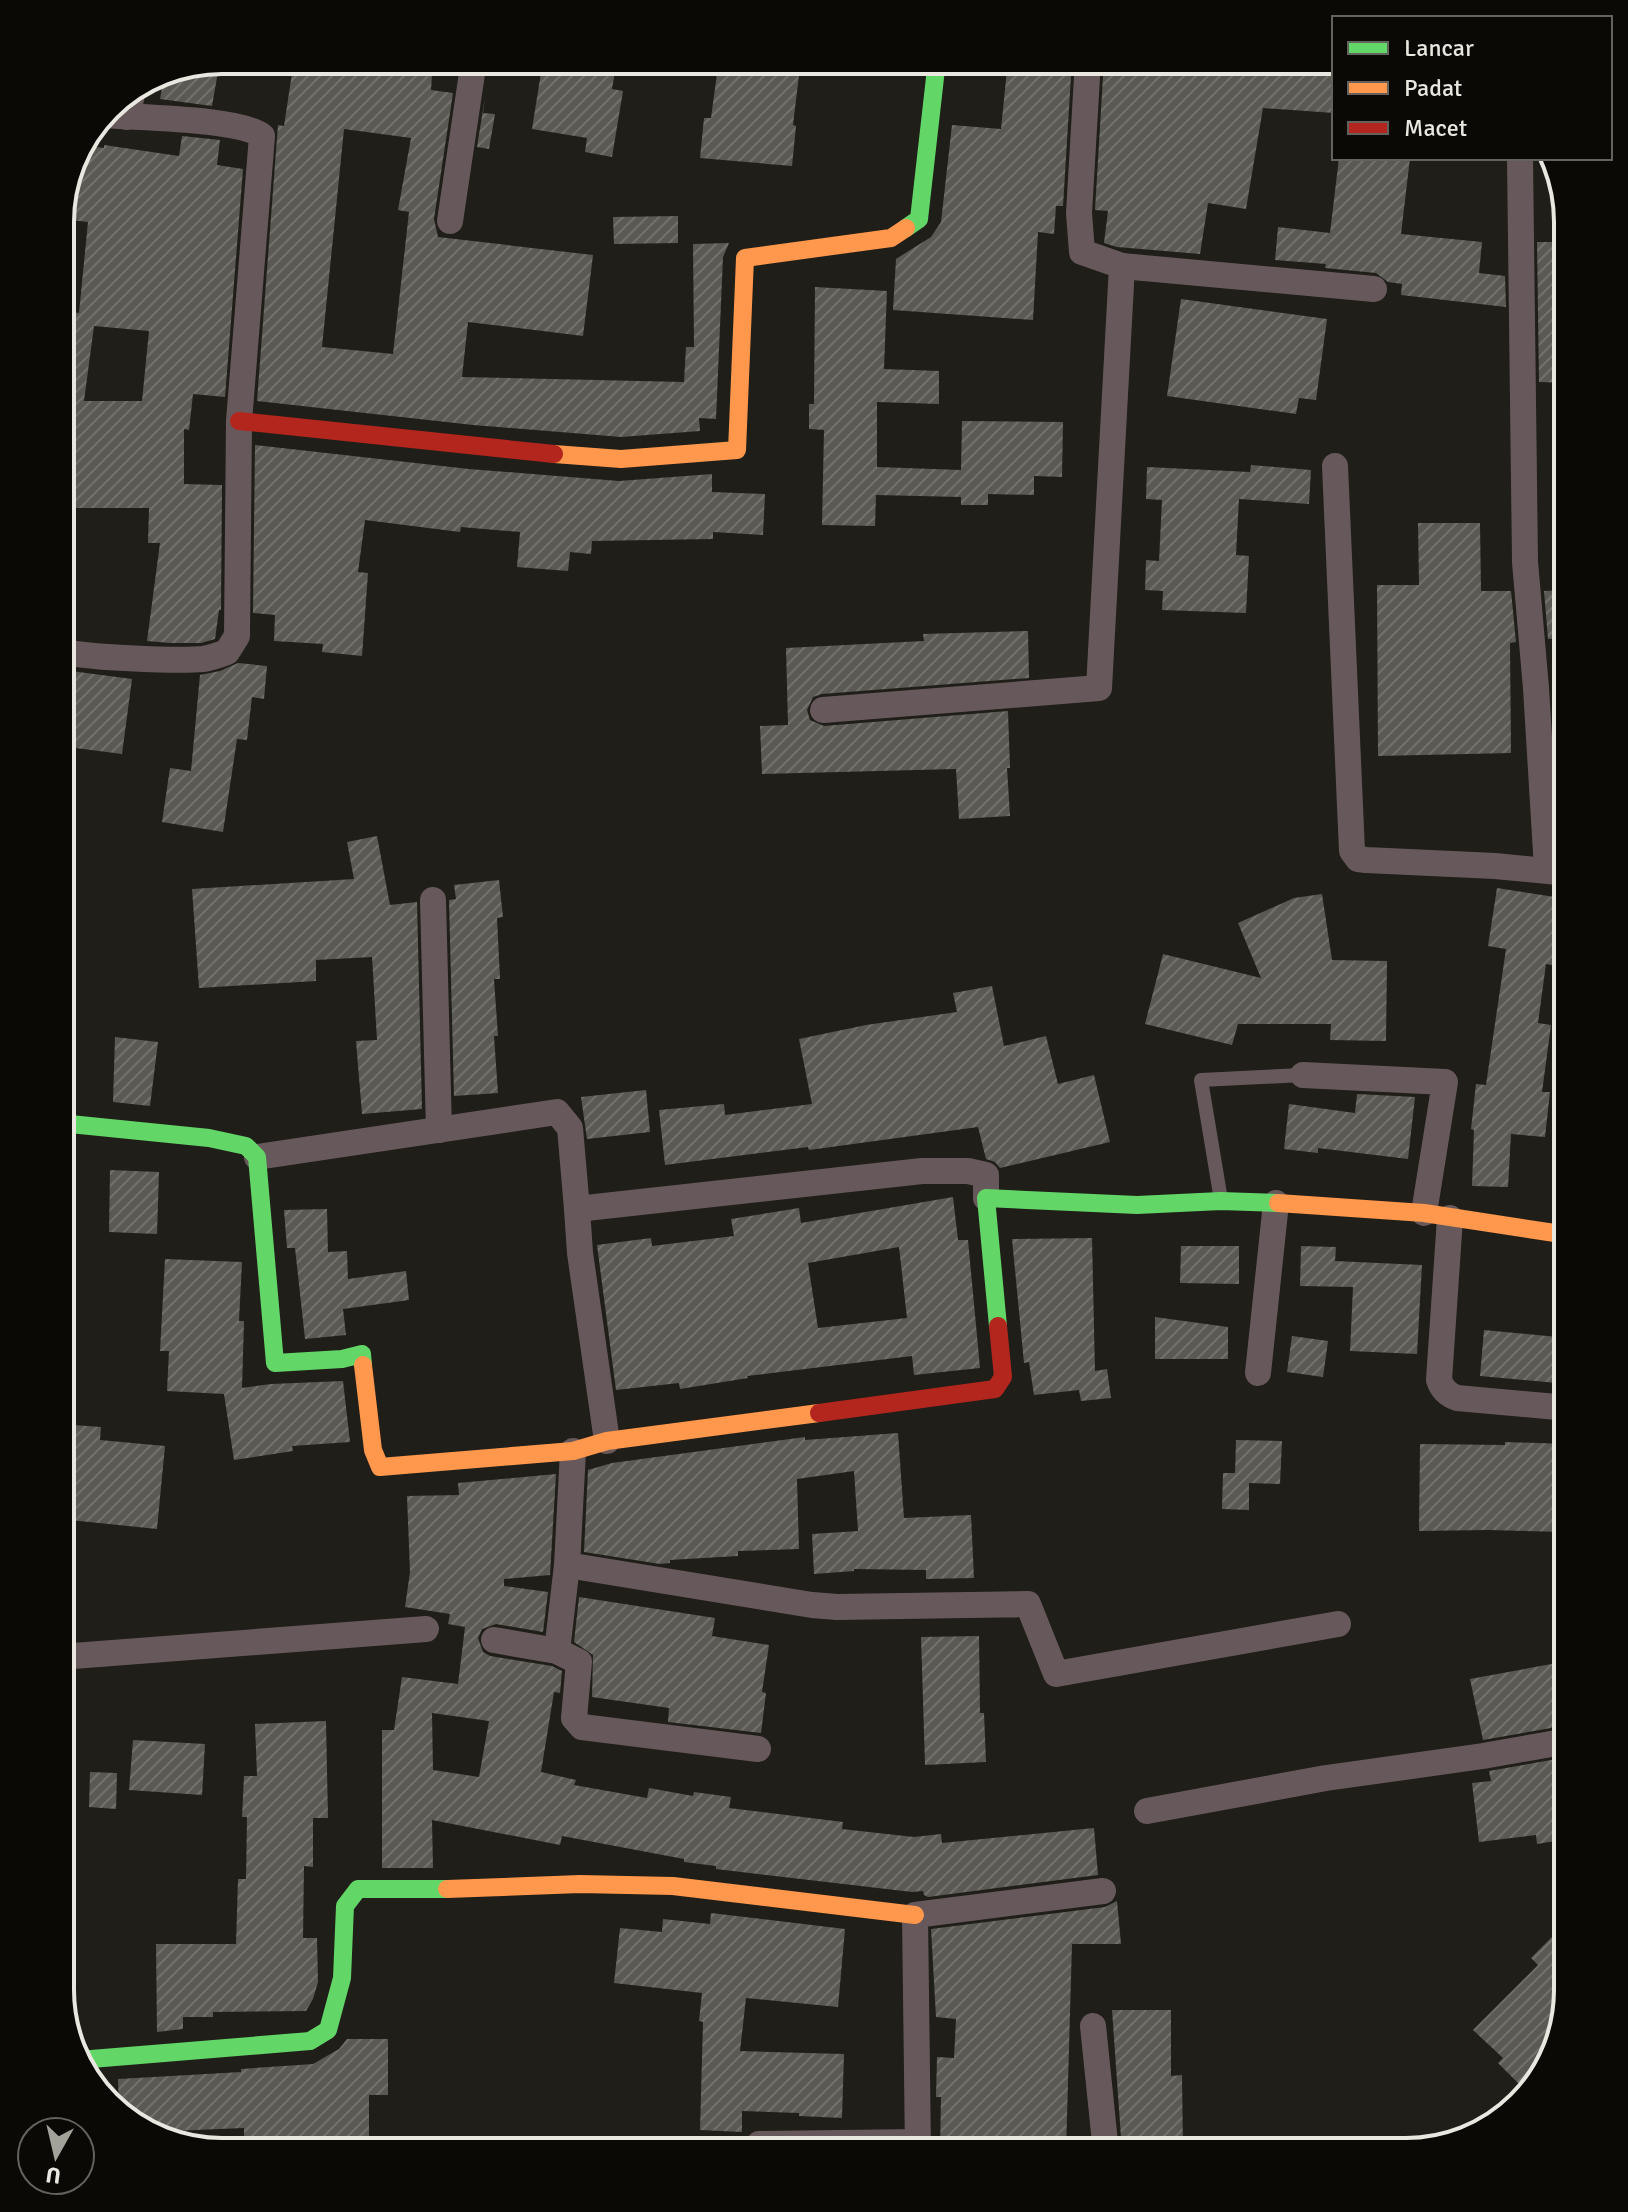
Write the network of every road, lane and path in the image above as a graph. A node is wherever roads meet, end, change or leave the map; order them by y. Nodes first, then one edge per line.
1 (472, 74) edge
2 (935, 74) edge
3 (1087, 74) edge
4 (118, 116) edge
5 (1520, 160) edge
6 (450, 221) dead end
7 (1122, 266) junction
8 (1374, 289) dead end
9 (239, 421) junction
10 (1335, 466) dead end
11 (74, 654) edge
12 (823, 710) dead end
13 (1554, 845) edge
14 (1554, 871) edge
15 (433, 900) dead end
16 (1303, 1075) joint
17 (74, 1124) edge
18 (439, 1130) junction
19 (257, 1157) junction
20 (986, 1198) junction
21 (1221, 1201) junction
22 (1276, 1203) junction
23 (577, 1209) junction
24 (1437, 1216) junction
25 (1554, 1233) edge
26 (1258, 1373) dead end
27 (1554, 1407) edge
28 (607, 1441) junction
29 (573, 1451) junction
30 (567, 1565) junction
31 (1338, 1624) dead end
32 (426, 1629) dead end
33 (494, 1640) dead end
34 (557, 1651) junction
35 (74, 1656) edge
36 (1554, 1743) edge
37 (758, 1749) dead end
38 (1147, 1811) dead end
39 (1103, 1891) dead end
40 (915, 1915) junction
41 (1093, 2026) dead end
42 (91, 2059) edge
43 (918, 2138) edge
44 (1105, 2138) edge

1 - 6 street
2 - 9 street
3 - 7 street
4 - 9 street
5 - 13 street
7 - 8 street
7 - 12 street
9 - 11 street
10 - 14 street
15 - 18 street
16 - 21 lane
16 - 24 street
17 - 19 street
18 - 19 street
18 - 23 street
19 - 29 street
20 - 21 street
20 - 23 street
20 - 28 street
21 - 22 street
22 - 24 street
22 - 26 street
23 - 28 street
24 - 25 street
24 - 27 street
28 - 29 street
29 - 30 street
30 - 31 street
30 - 34 street
32 - 35 street
33 - 34 street
34 - 37 street
36 - 38 street
39 - 40 street
40 - 42 street
40 - 43 street
41 - 44 street

